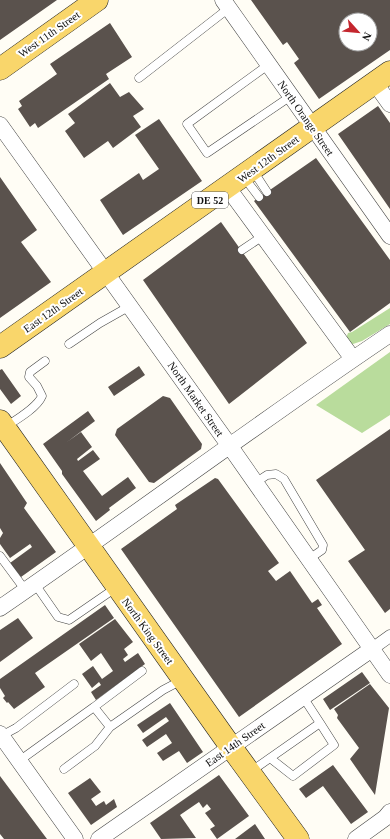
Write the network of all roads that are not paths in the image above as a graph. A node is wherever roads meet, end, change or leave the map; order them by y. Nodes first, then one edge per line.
1 (97, 0) edge
2 (226, 4) edge
3 (268, 65) junction
4 (0, 69) edge
5 (139, 78) dead end
6 (382, 78) edge
7 (291, 96) junction
8 (390, 104) edge
9 (0, 125) edge
10 (312, 127) junction
11 (241, 178) junction
12 (267, 192) dead end
13 (259, 198) dead end
14 (263, 236) junction
15 (390, 236) edge
16 (242, 250) dead end
17 (106, 272) junction
18 (130, 306) junction
19 (390, 334) edge
20 (69, 344) dead end
21 (0, 347) edge
22 (352, 359) junction
23 (45, 361) dead end
24 (2, 425) edge
25 (229, 445) junction
26 (255, 482) junction
27 (88, 547) junction
28 (0, 556) edge
29 (309, 560) junction
30 (30, 587) junction
31 (117, 587) junction
32 (0, 608) edge
33 (390, 636) edge
34 (372, 649) junction
35 (142, 670) dead end
36 (390, 675) edge
37 (183, 679) junction
38 (74, 684) dead end
39 (303, 697) junction
40 (94, 708) junction
41 (320, 722) junction
42 (110, 727) junction
43 (1, 735) edge
44 (231, 747) junction
45 (270, 758) junction
46 (19, 761) junction
47 (64, 769) dead end
48 (250, 772) junction
49 (390, 812) edge
50 (75, 839) edge
51 (99, 839) edge
52 (298, 839) edge
53 (356, 839) edge

1 - 4 main road, West 11th Street
2 - 3 street, North Orange Street
2 - 5 lane
3 - 7 street, North Orange Street
3 - 7 lane
6 - 8 street
6 - 10 main road, West 12th Street / DE 52
7 - 10 street, North Orange Street
9 - 17 street, North Market Street
10 - 11 main road, West 12th Street / DE 52
10 - 15 street, North Orange Street
11 - 12 lane
11 - 13 lane
11 - 14 street
11 - 17 main road, West 12th Street / DE 52
14 - 16 lane
14 - 22 street
17 - 18 street, North Market Street
17 - 21 main road, East 12th Street / DE 52
18 - 20 lane
18 - 25 street, North Market Street
19 - 22 street
22 - 25 street
23 - 24 lane
24 - 27 main road, North King Street
25 - 26 street, North Market Street
25 - 27 street
26 - 29 street, North Market Street
26 - 29 lane
27 - 30 street
27 - 31 main road, North King Street
28 - 30 lane
29 - 34 street, North Market Street
30 - 31 lane
30 - 32 street
31 - 37 main road, North King Street
33 - 34 street
34 - 36 street, North Market Street
34 - 39 street, East 14th Street
35 - 40 lane
37 - 42 lane
37 - 44 main road, North King Street
38 - 43 lane
39 - 41 lane
39 - 44 street, East 14th Street
40 - 42 lane
40 - 46 lane
41 - 45 lane
41 - 45 lane
42 - 47 lane
43 - 46 street
44 - 48 main road, North King Street
44 - 51 street, East 14th Street
45 - 48 lane
46 - 50 street
48 - 52 main road, North King Street
49 - 53 street

